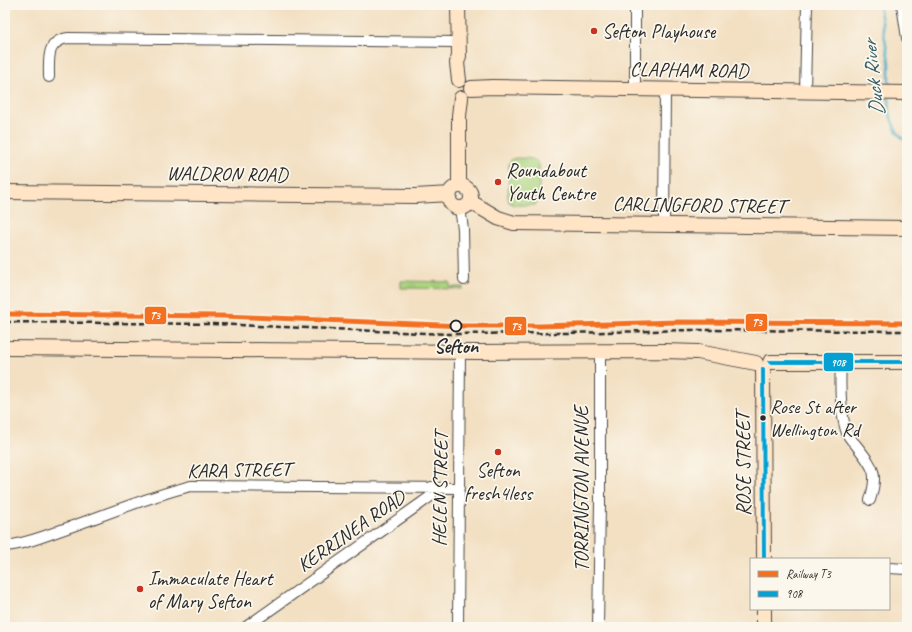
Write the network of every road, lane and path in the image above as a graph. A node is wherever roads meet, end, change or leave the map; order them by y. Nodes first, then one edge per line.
1 (458, 5) edge
2 (635, 5) edge
3 (807, 5) edge
4 (902, 5) edge
5 (907, 38) edge
6 (458, 42) junction
7 (49, 77) dead end
8 (465, 83) junction
9 (635, 90) junction
10 (665, 90) junction
11 (805, 92) junction
12 (904, 93) edge
13 (454, 190) junction
14 (5, 192) edge
15 (465, 205) junction
16 (664, 225) junction
17 (907, 228) edge
18 (464, 280) dead end
19 (5, 348) edge
20 (600, 351) junction
21 (460, 352) junction
22 (841, 362) junction
23 (907, 362) edge
24 (763, 365) junction
25 (432, 487) junction
26 (460, 488) junction
27 (870, 500) dead end
28 (5, 546) edge
29 (764, 558) edge
30 (890, 568) edge
31 (906, 569) dead end
32 (764, 610) edge
33 (246, 627) edge
34 (458, 627) edge
35 (598, 627) edge
36 (764, 627) edge

1 - 6 street
2 - 9 street
3 - 11 street
4 - 5 street
6 - 7 street
6 - 8 street
8 - 9 street, CLAPHAM ROAD
8 - 13 street
9 - 10 street, CLAPHAM ROAD
10 - 11 street, CLAPHAM ROAD
10 - 16 street
11 - 12 street, CLAPHAM ROAD
13 - 14 street, WALDRON ROAD
13 - 15 street
13 - 15 street
15 - 16 street, CARLINGFORD STREET
15 - 18 street
16 - 17 street, CARLINGFORD STREET
19 - 21 street
20 - 21 street
20 - 24 street
20 - 35 street, TORRINGTON AVENUE
21 - 26 street, HELEN STREET
22 - 23 street
22 - 24 street
22 - 27 street
24 - 29 street, ROSE STREET
25 - 26 street, KARA STREET
25 - 28 street, KARA STREET
25 - 33 street, KERRINEA ROAD
26 - 34 street, HELEN STREET
30 - 31 street
32 - 36 street

